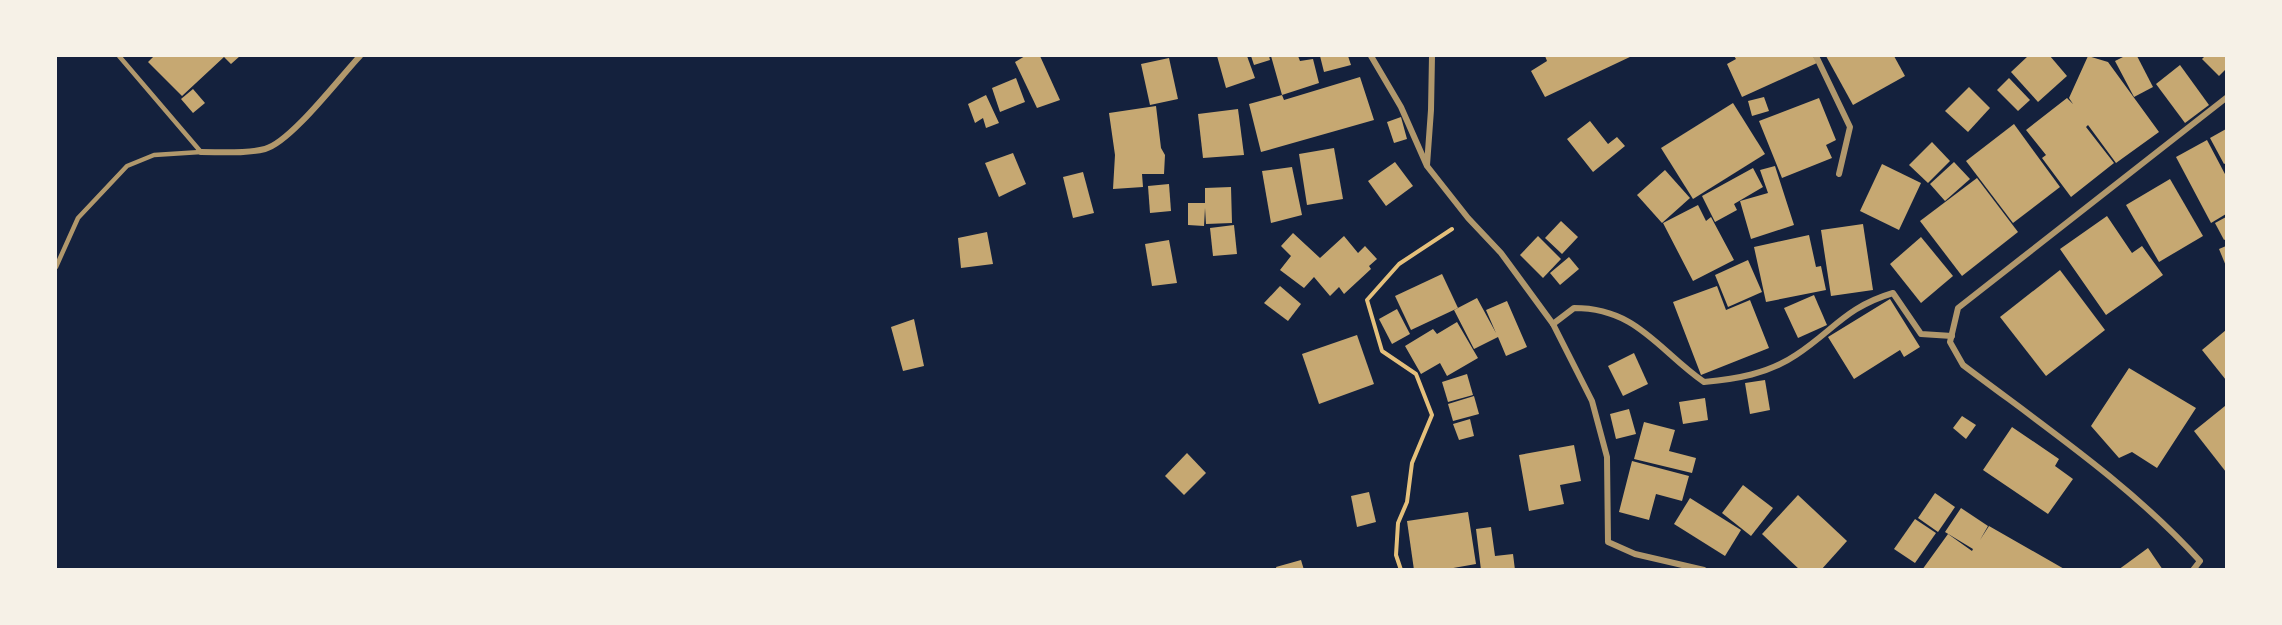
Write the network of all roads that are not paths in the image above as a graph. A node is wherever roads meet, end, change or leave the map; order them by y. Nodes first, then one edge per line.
1 (119, 56) edge
2 (360, 56) edge
3 (1371, 56) edge
4 (1432, 56) edge
5 (1816, 56) edge
6 (2226, 98) edge
7 (201, 152) junction
8 (1427, 166) junction
9 (1839, 174) dead end
10 (56, 267) edge
11 (1553, 324) junction
12 (1952, 336) junction
13 (1704, 570) edge
14 (2193, 570) edge

1 - 7 lane
2 - 7 street
3 - 8 street
4 - 8 street
5 - 9 street
6 - 12 street
7 - 10 lane
8 - 11 street
11 - 12 street
11 - 13 street
12 - 14 street

